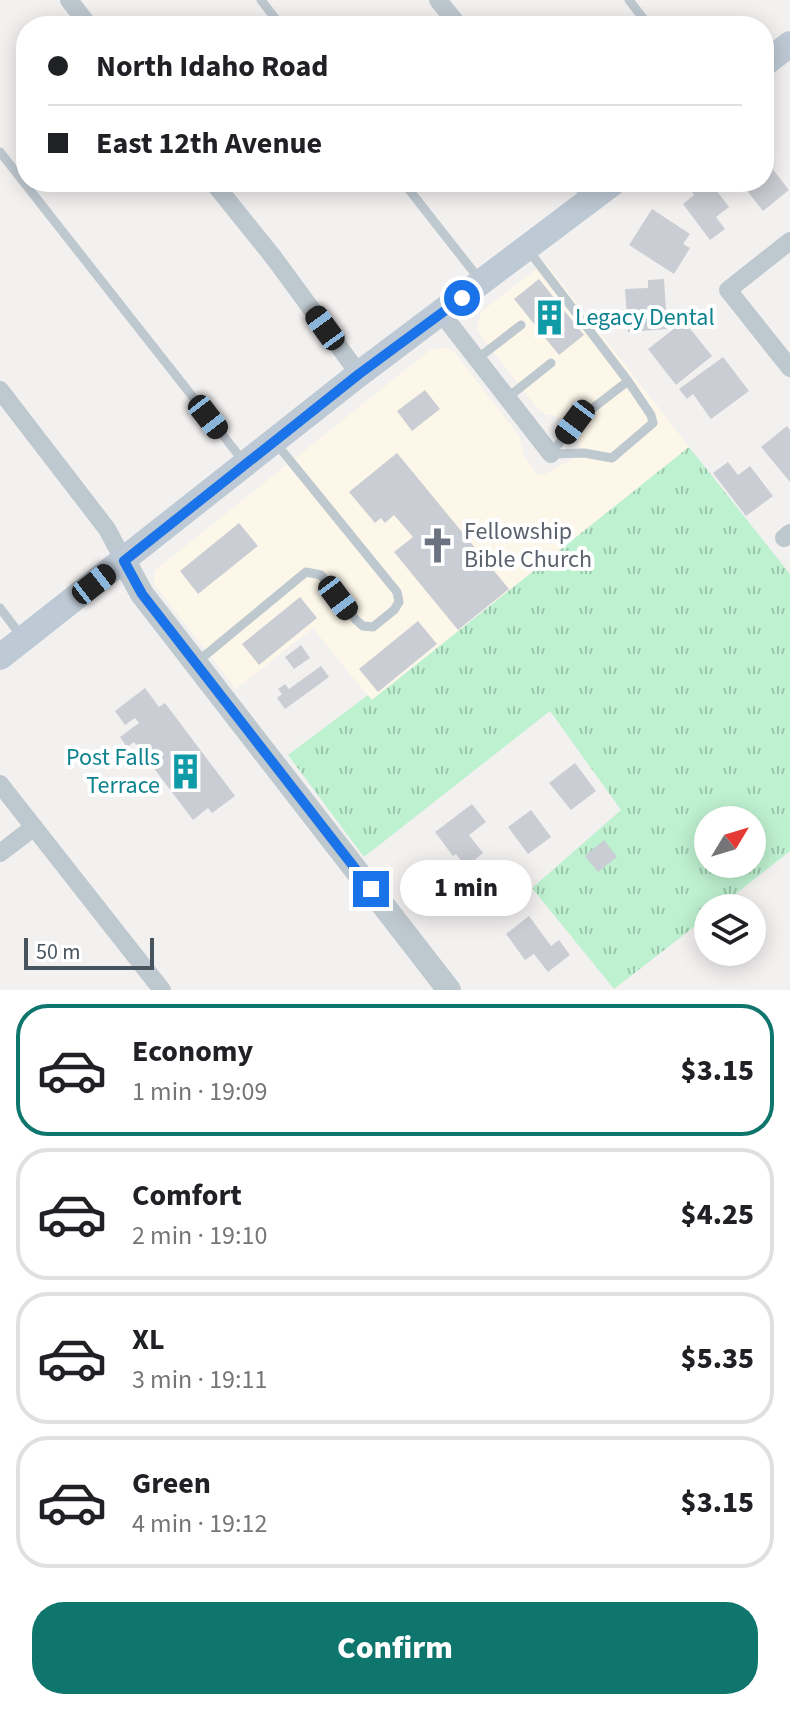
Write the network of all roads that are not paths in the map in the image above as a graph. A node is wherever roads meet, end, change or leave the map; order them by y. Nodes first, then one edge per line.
1 (69, 0) edge
2 (261, 0) edge
3 (438, 0) edge
4 (629, 0) edge
5 (81, 16) edge
6 (273, 16) edge
7 (451, 16) edge
8 (641, 16) edge
9 (790, 44) edge
10 (774, 56) edge
11 (0, 152) edge
12 (16, 172) edge
13 (31, 192) edge
14 (221, 192) edge
15 (411, 192) edge
16 (584, 192) edge
17 (790, 241) edge
18 (526, 248) junction
19 (482, 282) junction
20 (442, 314) junction
21 (521, 325) dead end
22 (477, 359) junction
23 (551, 363) dead end
24 (790, 368) edge
25 (359, 374) junction
26 (628, 381) junction
27 (0, 390) edge
28 (507, 398) junction
29 (275, 442) junction
30 (551, 454) junction
31 (246, 465) junction
32 (124, 561) junction
33 (0, 608) edge
34 (23, 638) junction
35 (0, 657) edge
36 (195, 663) junction
37 (0, 784) edge
38 (34, 827) junction
39 (0, 853) edge
40 (162, 990) edge
41 (449, 990) edge

1 - 5 street
2 - 6 lane
3 - 7 street
4 - 8 lane
9 - 10 main road
11 - 12 lane
13 - 31 lane
14 - 25 street
15 - 19 lane
16 - 18 main road
17 - 24 street
18 - 19 main road
18 - 26 lane
19 - 20 main road
20 - 22 street
20 - 25 main road
21 - 22 lane
22 - 28 street
23 - 28 lane
25 - 29 main road
26 - 30 lane
26 - 30 lane
27 - 32 street
28 - 30 street
29 - 31 main road
29 - 36 lane
31 - 32 main road
32 - 34 main road
32 - 36 street
33 - 34 lane
34 - 35 main road
36 - 41 street
37 - 38 street
38 - 39 street
38 - 40 street

